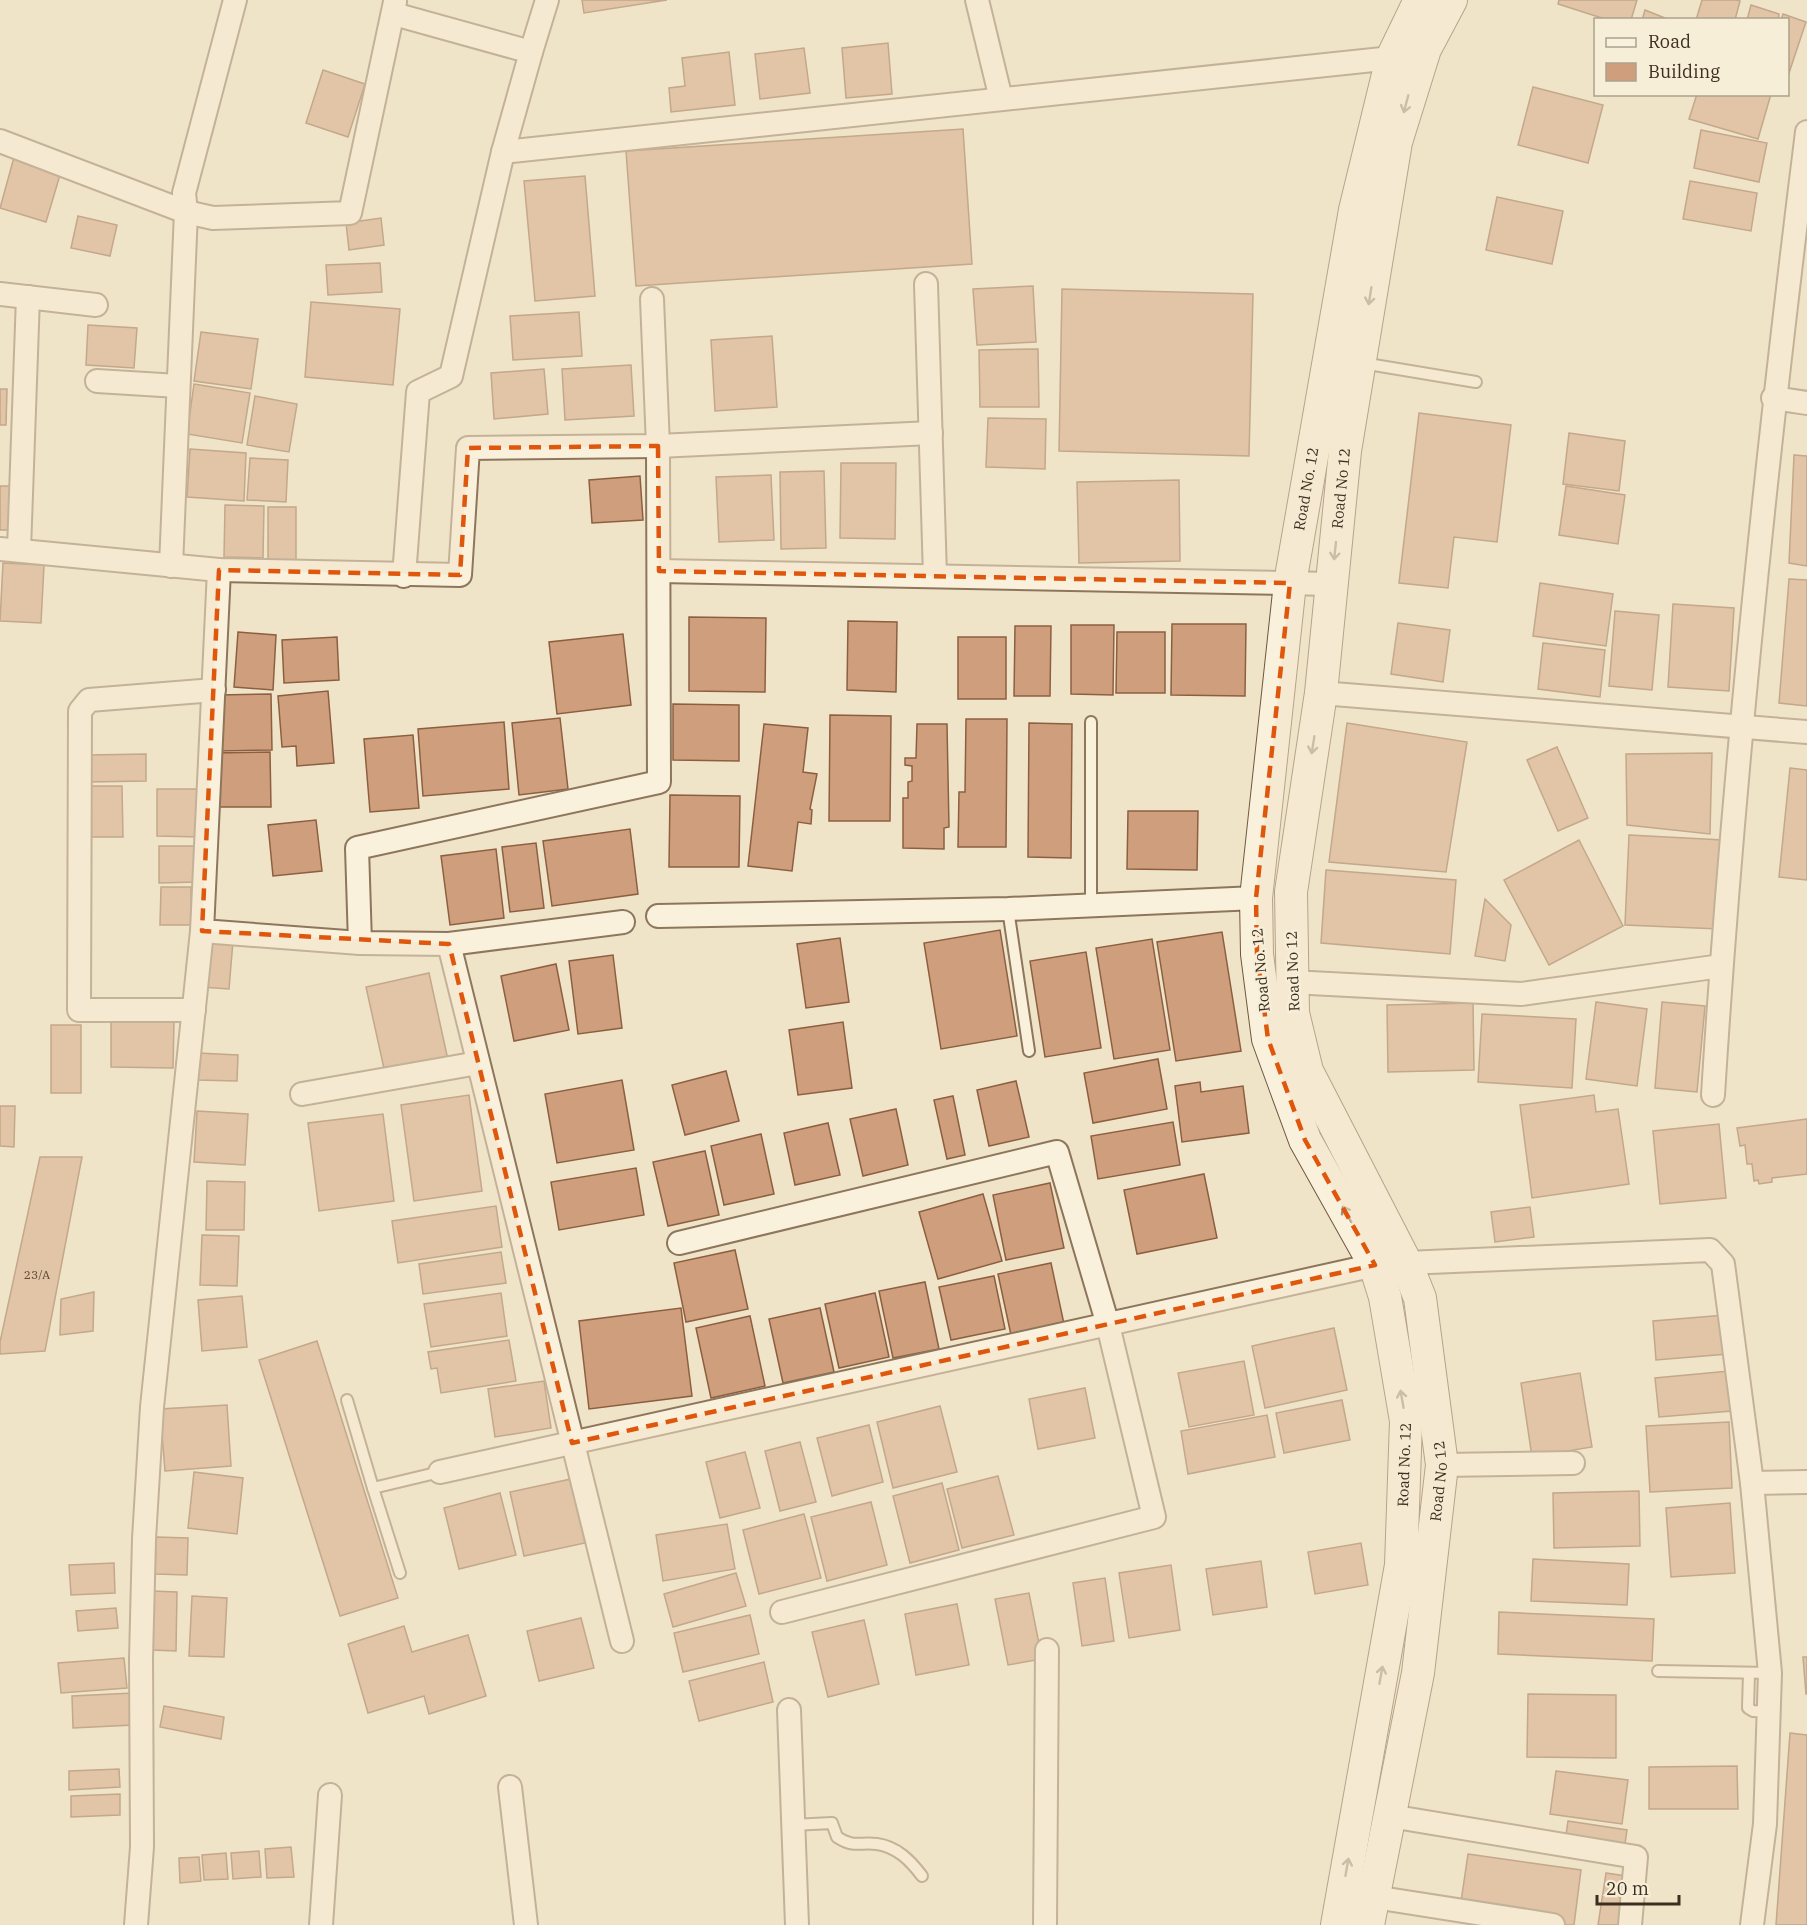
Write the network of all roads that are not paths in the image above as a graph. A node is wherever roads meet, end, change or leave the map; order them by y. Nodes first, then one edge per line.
1 (547, 0) edge
2 (977, 0) edge
3 (1420, 0) edge
4 (1451, 0) edge
5 (228, 1) edge
6 (395, 7) edge
7 (531, 52) junction
8 (1392, 58) junction
9 (1001, 99) junction
10 (1807, 132) edge
11 (0, 141) edge
12 (503, 152) junction
13 (186, 212) junction
14 (926, 284) dead end
15 (0, 294) edge
16 (28, 297) junction
17 (652, 299) dead end
18 (96, 305) dead end
19 (1359, 363) junction
20 (97, 381) dead end
21 (1476, 382) dead end
22 (178, 386) junction
23 (1773, 398) junction
24 (1807, 403) edge
25 (931, 433) junction
26 (658, 446) junction
27 (10, 550) edge
28 (171, 566) junction
29 (219, 570) junction
30 (659, 571) junction
31 (404, 576) junction
32 (934, 576) junction
33 (1290, 583) junction
34 (1332, 584) junction
35 (214, 690) junction
36 (1321, 693) junction
37 (1091, 722) dead end
38 (1743, 727) junction
39 (1807, 732) edge
40 (1256, 898) junction
41 (1091, 906) junction
42 (1008, 909) junction
43 (658, 916) dead end
44 (623, 922) dead end
45 (202, 931) junction
46 (360, 943) junction
47 (449, 944) junction
48 (1721, 966) junction
49 (1291, 982) junction
50 (194, 1010) junction
51 (1029, 1051) dead end
52 (478, 1063) junction
53 (302, 1094) dead end
54 (1713, 1095) dead end
55 (679, 1243) dead end
56 (1406, 1263) junction
57 (1375, 1265) junction
58 (1108, 1325) junction
59 (347, 1400) dead end
60 (572, 1443) junction
61 (1573, 1463) dead end
62 (1442, 1465) junction
63 (440, 1472) joint
64 (1807, 1482) edge
65 (1752, 1483) junction
66 (373, 1488) junction
67 (400, 1573) dead end
68 (782, 1612) dead end
69 (622, 1641) dead end
70 (1047, 1650) dead end
71 (1658, 1671) dead end
72 (1759, 1673) junction
73 (789, 1710) dead end
74 (510, 1787) dead end
75 (330, 1795) dead end
76 (1390, 1816) junction
77 (792, 1825) junction
78 (922, 1876) dead end
79 (1371, 1911) edge
80 (136, 1925) edge
81 (321, 1925) edge
82 (526, 1925) edge
83 (797, 1925) edge
84 (1045, 1925) edge
85 (1337, 1925) edge
86 (1553, 1925) edge
87 (1630, 1925) edge
88 (1752, 1925) edge

1 - 7 street
2 - 9 street
3 - 8 main road, Road No. 12
4 -> 19 main road, Road No 12
5 - 13 street
6 - 7 street
6 - 13 street
7 - 12 street
8 - 9 street
8 - 33 main road, Road No. 12
9 - 12 street
10 - 23 street
11 - 13 street
12 - 31 street
13 - 22 street
14 - 25 street
15 - 16 street
16 - 18 street
16 - 27 street
17 - 26 street
19 - 21 lane
19 -> 34 main road, Road No 12
20 - 22 street
22 - 28 street
23 - 24 street
23 - 38 street
25 - 26 street
25 - 32 street
26 - 30 street
26 - 31 street
27 - 28 street
28 - 29 street
29 - 31 street
29 - 35 street
30 - 32 street
30 - 46 street
32 - 33 street
33 - 34 street
33 - 40 main road, Road No. 12
34 - 36 main road, Road No 12
35 - 45 street
35 - 50 street
36 - 38 street
36 -> 49 main road, Road No 12
37 - 41 lane
38 - 39 street
38 - 48 street
40 - 41 street
57 -> 40 main road, Road No. 12
41 - 42 street
42 - 43 street
42 - 51 lane
44 - 47 street
45 - 46 street
45 - 50 street
46 - 47 street
47 - 52 street
48 - 49 street
48 - 54 street
49 - 56 main road, Road No 12
50 - 80 street
52 - 53 street
52 - 60 street
55 - 58 street
56 - 62 main road, Road No 12
56 - 65 street
57 - 58 street
85 -> 57 main road, Road No. 12
58 - 60 street
58 - 68 street
59 - 66 lane
60 - 63 street
60 - 69 street
61 - 62 street
62 - 76 main road, Road No 12
63 - 66 lane
64 - 65 street
65 - 72 street
66 - 67 lane
70 - 84 street
71 - 72 lane
72 - 88 street
73 - 77 street
74 - 82 street
75 - 81 street
76 - 79 main road, Road No 12
76 - 87 street
77 - 78 lane
77 - 83 street
79 - 86 street

